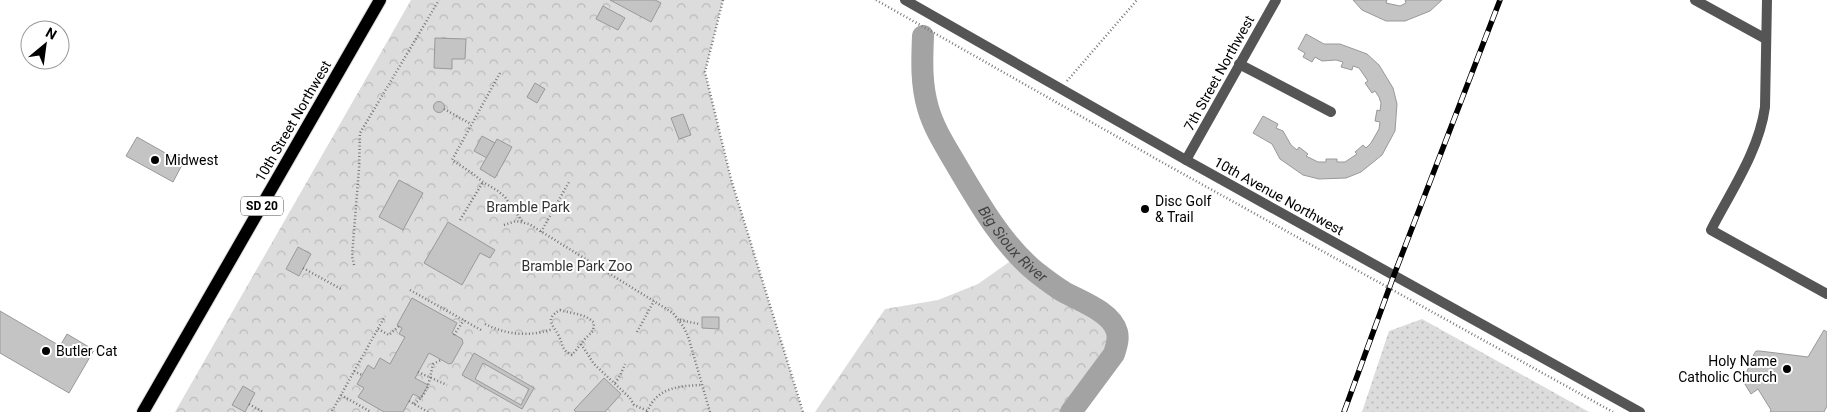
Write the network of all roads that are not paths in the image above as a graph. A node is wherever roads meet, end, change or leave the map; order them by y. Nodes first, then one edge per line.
1 (380, 0) edge
2 (905, 0) edge
3 (1276, 0) edge
4 (1695, 0) edge
5 (1767, 0) edge
6 (1766, 39) junction
7 (1239, 64) junction
8 (1330, 112) dead end
9 (1186, 160) junction
10 (1827, 294) edge
11 (143, 412) edge
12 (1640, 412) edge

1 - 11 main road, 10th Street Northwest / SD 20
2 - 9 street, 10th Avenue Northwest
3 - 7 street, 7th Street Northwest
4 - 6 street
5 - 6 street
6 - 10 street
7 - 8 street
7 - 9 street, 7th Street Northwest
9 - 12 street, 10th Avenue Northwest

